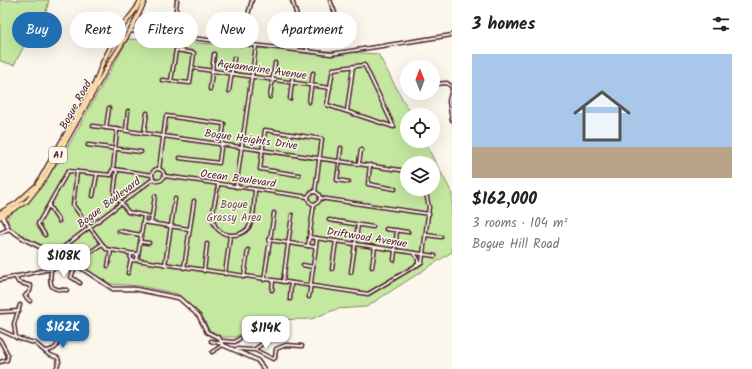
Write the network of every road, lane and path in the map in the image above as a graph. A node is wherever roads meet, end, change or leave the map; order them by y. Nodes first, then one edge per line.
1 (141, 0) edge
2 (145, 0) edge
3 (177, 0) edge
4 (252, 0) edge
5 (292, 0) edge
6 (330, 0) edge
7 (176, 12) edge
8 (249, 12) edge
9 (296, 12) edge
10 (335, 12) edge
11 (130, 32) junction
12 (134, 32) edge
13 (452, 35) edge
14 (259, 46) edge
15 (256, 48) edge
16 (307, 48) edge
17 (308, 51) junction
18 (214, 54) dead end
19 (234, 58) dead end
20 (275, 63) dead end
21 (353, 67) junction
22 (193, 68) junction
23 (212, 72) junction
24 (293, 73) dead end
25 (313, 73) dead end
26 (231, 74) junction
27 (252, 77) junction
28 (162, 80) dead end
29 (272, 80) junction
30 (171, 81) junction
31 (291, 83) junction
32 (440, 84) edge
33 (311, 85) junction
34 (330, 88) junction
35 (452, 88) edge
36 (210, 89) dead end
37 (229, 91) dead end
38 (270, 97) dead end
39 (290, 99) dead end
40 (309, 102) dead end
41 (109, 108) dead end
42 (128, 111) dead end
43 (347, 111) junction
44 (147, 113) dead end
45 (452, 120) edge
46 (94, 126) dead end
47 (106, 128) junction
48 (117, 129) junction
49 (126, 130) junction
50 (144, 133) junction
51 (164, 135) junction
52 (221, 144) junction
53 (88, 145) dead end
54 (242, 147) junction
55 (341, 148) dead end
56 (114, 149) junction
57 (262, 150) junction
58 (360, 150) dead end
59 (141, 152) dead end
60 (180, 158) dead end
61 (320, 158) junction
62 (339, 161) junction
63 (359, 163) junction
64 (370, 165) junction
65 (159, 169) junction
66 (113, 170) junction
67 (116, 170) junction
68 (400, 170) edge
69 (77, 172) junction
70 (97, 174) junction
71 (112, 175) junction
72 (152, 175) junction
73 (299, 175) dead end
74 (116, 176) junction
75 (165, 176) junction
76 (153, 179) junction
77 (349, 182) dead end
78 (218, 185) junction
79 (236, 187) junction
80 (395, 189) dead end
81 (255, 190) junction
82 (315, 192) junction
83 (93, 196) dead end
84 (155, 196) dead end
85 (428, 196) edge
86 (308, 197) junction
87 (175, 198) dead end
88 (320, 198) junction
89 (194, 201) dead end
90 (122, 203) junction
91 (314, 204) junction
92 (48, 206) junction
93 (274, 213) dead end
94 (429, 214) junction
95 (1, 215) edge
96 (292, 215) dead end
97 (144, 216) junction
98 (152, 217) junction
99 (329, 220) dead end
100 (59, 221) dead end
101 (143, 222) junction
102 (151, 223) junction
103 (358, 225) junction
104 (170, 226) junction
105 (90, 227) junction
106 (373, 227) dead end
107 (9, 229) junction
108 (190, 229) junction
109 (386, 229) dead end
110 (397, 230) junction
111 (119, 231) dead end
112 (408, 232) dead end
113 (0, 233) edge
114 (45, 235) dead end
115 (141, 235) junction
116 (230, 235) junction
117 (426, 235) junction
118 (309, 237) junction
119 (441, 237) dead end
120 (317, 238) junction
121 (269, 240) junction
122 (336, 241) junction
123 (140, 242) junction
124 (149, 243) dead end
125 (288, 243) junction
126 (102, 244) junction
127 (207, 244) dead end
128 (355, 244) junction
129 (308, 246) junction
130 (315, 247) junction
131 (375, 247) junction
132 (111, 250) junction
133 (248, 250) dead end
134 (395, 250) junction
135 (129, 252) junction
136 (139, 253) junction
137 (414, 253) junction
138 (89, 254) dead end
139 (135, 254) junction
140 (423, 254) junction
141 (57, 256) junction
142 (435, 256) dead end
143 (138, 257) junction
144 (131, 258) junction
145 (136, 260) junction
146 (394, 260) dead end
147 (140, 262) junction
148 (76, 265) junction
149 (165, 265) junction
150 (303, 265) dead end
151 (418, 265) junction
152 (108, 266) dead end
153 (313, 267) junction
154 (372, 267) dead end
155 (184, 268) junction
156 (51, 269) junction
157 (332, 269) dead end
158 (204, 271) junction
159 (352, 272) dead end
160 (128, 273) dead end
161 (225, 274) junction
162 (15, 276) junction
163 (244, 277) junction
164 (0, 280) edge
165 (264, 280) junction
166 (273, 281) junction
167 (283, 282) junction
168 (80, 283) dead end
169 (291, 283) junction
170 (311, 286) junction
171 (67, 290) dead end
172 (272, 290) dead end
173 (309, 297) dead end
174 (290, 299) dead end
175 (30, 301) dead end
176 (20, 305) dead end
177 (19, 311) junction
178 (0, 312) edge
179 (61, 324) dead end
180 (0, 330) edge
181 (16, 338) junction
182 (240, 338) dead end
183 (266, 338) dead end
184 (0, 340) edge
185 (212, 341) dead end
186 (222, 343) junction
187 (302, 346) dead end
188 (236, 349) junction
189 (254, 350) junction
190 (45, 351) junction
191 (212, 352) dead end
192 (0, 362) edge
193 (56, 369) edge
194 (264, 369) edge

1 - 95 main road, Bogue Road / A1
2 - 11 main road, Bogue Road
3 - 7 street
4 - 8 street
5 - 9 street
6 - 10 street
11 - 12 street
11 - 95 main road, Bogue Road / A1
13 - 17 street
14 - 17 street
15 - 27 street
16 - 17 street
18 - 23 street
19 - 26 street
20 - 29 street
21 - 34 street
21 - 43 street
21 - 43 street
22 - 23 street, Aquamarine Avenue
22 - 30 street
22 - 30 street
23 - 26 street, Aquamarine Avenue
23 - 36 street
24 - 31 street
25 - 33 street
26 - 27 street, Aquamarine Avenue
26 - 37 street
27 - 29 street, Aquamarine Avenue
27 - 54 street
28 - 30 street
29 - 31 street, Aquamarine Avenue
29 - 38 street
31 - 33 street, Aquamarine Avenue
31 - 39 street
32 - 35 street
33 - 34 street, Aquamarine Avenue
33 - 40 street
34 - 43 street
35 - 45 street
41 - 47 street
42 - 49 street
44 - 50 street
46 - 47 street, Bogue Heights Drive
47 - 48 street, Bogue Heights Drive
48 - 49 street, Bogue Heights Drive
48 - 56 street
49 - 50 street, Bogue Heights Drive
50 - 51 street, Bogue Heights Drive
51 - 52 street, Bogue Heights Drive
51 - 52 street
51 - 65 street
52 - 54 street, Bogue Heights Drive
52 - 60 street
53 - 56 street
54 - 57 street, Bogue Heights Drive
54 - 79 street
55 - 62 street
56 - 59 street
56 - 66 street
57 - 61 street, Bogue Heights Drive
57 - 61 street
57 - 73 street
58 - 63 street
61 - 62 street, Bogue Heights Drive
61 - 82 street
62 - 63 street, Bogue Heights Drive
62 - 77 street
63 - 64 street, Bogue Heights Drive
64 - 68 street, Bogue Heights Drive
64 - 80 street
65 - 72 street
65 - 75 street
66 - 67 street
66 - 71 street
67 - 72 street
67 - 74 street
69 - 70 street
69 - 92 street
69 - 105 street
70 - 71 street
70 - 83 street
71 - 74 street
72 - 76 street
74 - 90 street
75 - 76 street
75 - 78 street, Ocean Boulevard
76 - 90 street, Bogue Boulevard
78 - 79 street, Ocean Boulevard
78 - 116 street
79 - 81 street, Ocean Boulevard
81 - 86 street, Ocean Boulevard
81 - 116 street
82 - 86 street
82 - 88 street
84 - 98 street
85 - 94 street
86 - 91 street
87 - 104 street
88 - 91 street
88 - 94 street
89 - 108 street
90 - 97 street
90 - 105 street, Bogue Boulevard
91 - 118 street
92 - 100 street
92 - 114 street
93 - 121 street
94 - 117 street
95 - 107 street
96 - 125 street
97 - 98 street
97 - 101 street
98 - 102 street
99 - 103 street
101 - 102 street
101 - 115 street
102 - 104 street
103 - 106 street
103 - 128 street
104 - 108 street
104 - 149 street
105 - 126 street
105 - 141 street, Bogue Boulevard
107 - 113 street
107 - 141 street
108 - 155 street
109 - 110 street
110 - 112 street
110 - 134 street
111 - 115 street
115 - 123 street
116 - 161 street
117 - 119 street
117 - 140 street
118 - 120 street, Driftwood Avenue
118 - 129 street
120 - 122 street, Driftwood Avenue
120 - 130 street
121 - 125 street
121 - 165 street
122 - 128 street, Driftwood Avenue
122 - 157 street
123 - 124 street
123 - 136 street
125 - 129 street
125 - 167 street
126 - 132 street
126 - 138 street
127 - 158 street
128 - 131 street, Driftwood Avenue
128 - 159 street
129 - 130 street
130 - 153 street
131 - 134 street, Driftwood Avenue
131 - 154 street
132 - 135 street
132 - 152 street
133 - 163 street
134 - 137 street, Driftwood Avenue
134 - 146 street
135 - 139 street
135 - 144 street
136 - 139 street
136 - 143 street
137 - 140 street, Driftwood Avenue
137 - 151 street
139 - 143 street
139 - 144 street
140 - 142 street, Driftwood Avenue
140 - 151 street
141 - 148 street
141 - 156 street, Bogue Boulevard
143 - 145 street
143 - 147 street
144 - 145 street
144 - 160 street
145 - 147 street
147 - 149 street
148 - 168 street
148 - 186 street
149 - 155 street
150 - 153 street
151 - 170 street
153 - 170 street
155 - 158 street
156 - 162 street
156 - 171 street
158 - 161 street
161 - 163 street
162 - 164 street
162 - 175 street
163 - 165 street
165 - 166 street
166 - 167 street
166 - 172 street
167 - 169 street
169 - 170 street
169 - 174 street
170 - 173 street
176 - 177 street
177 - 178 street
177 - 181 street
179 - 190 street
180 - 181 street
181 - 190 street
182 - 186 street
183 - 189 street
184 - 192 street
185 - 186 street
186 - 188 street
186 - 191 street
187 - 189 street
188 - 189 street
188 - 194 street
190 - 193 street

